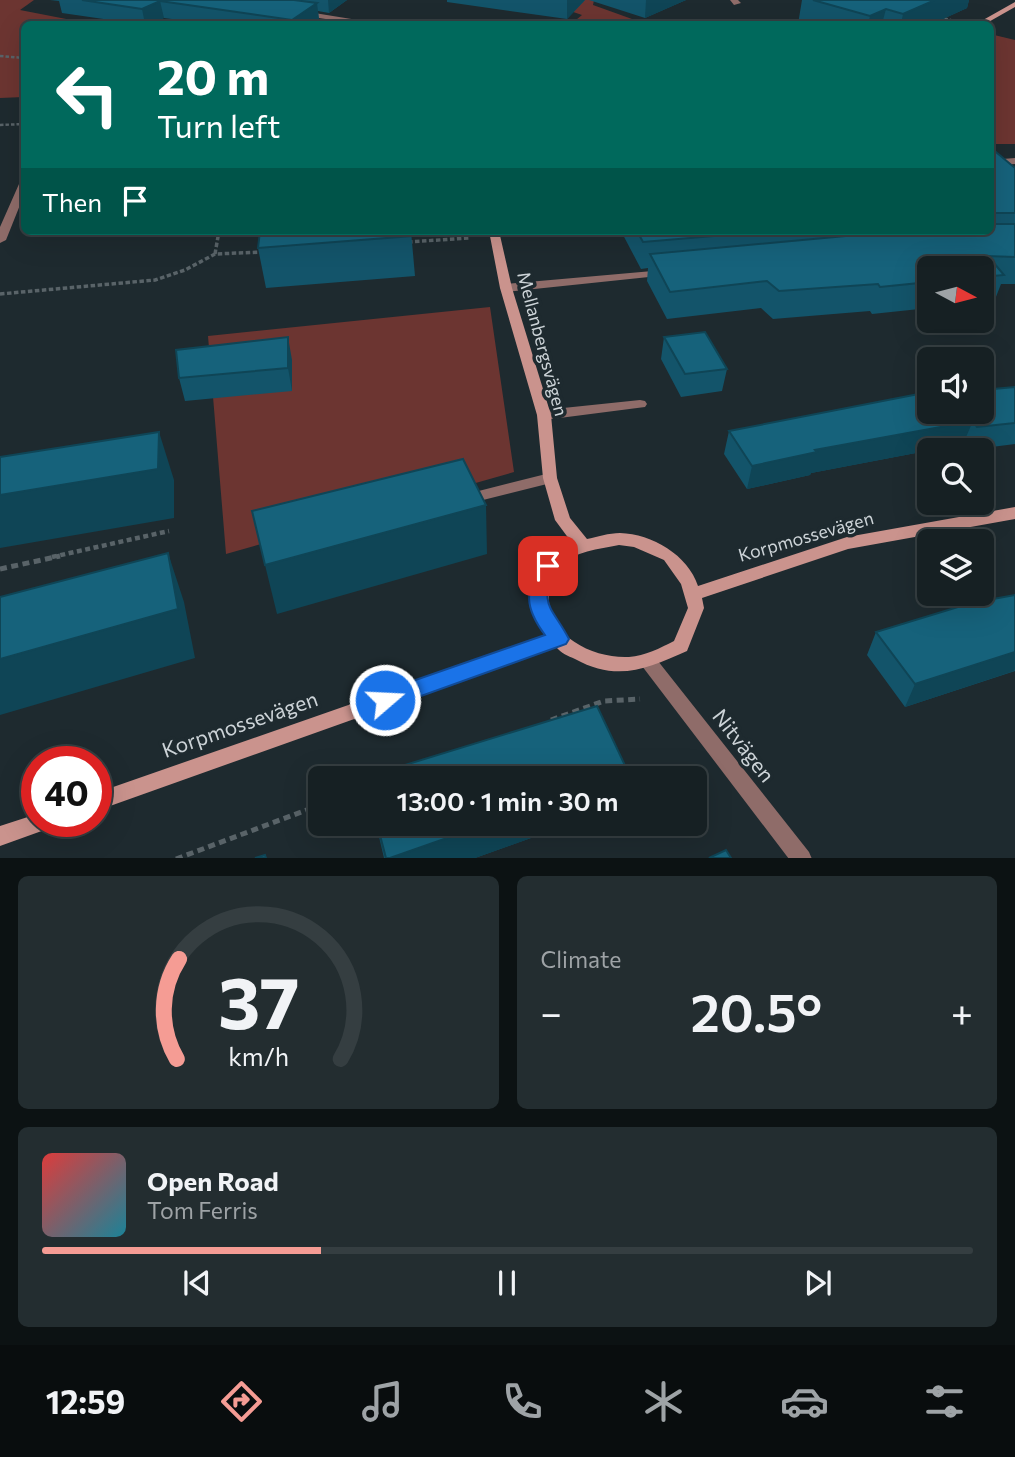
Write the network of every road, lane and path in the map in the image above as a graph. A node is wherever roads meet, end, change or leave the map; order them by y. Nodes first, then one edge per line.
1 (1015, 4) edge
2 (290, 10) edge
3 (929, 14) edge
4 (353, 21) edge
5 (954, 21) edge
6 (985, 21) edge
7 (0, 57) edge
8 (21, 58) edge
9 (21, 124) edge
10 (0, 125) edge
11 (1015, 161) edge
12 (994, 163) edge
13 (21, 191) edge
14 (218, 235) edge
15 (483, 235) edge
16 (494, 235) edge
17 (0, 240) edge
18 (398, 243) dead end
19 (274, 251) edge
20 (215, 254) junction
21 (674, 272) edge
22 (506, 288) junction
23 (0, 294) edge
24 (640, 404) dead end
25 (544, 415) junction
26 (550, 478) junction
27 (445, 505) edge
28 (1015, 513) edge
29 (169, 531) dead end
30 (582, 544) junction
31 (0, 569) edge
32 (692, 595) junction
33 (559, 639) junction
34 (648, 661) junction
35 (604, 701) dead end
36 (542, 724) edge
37 (112, 796) edge
38 (308, 810) edge
39 (21, 829) edge
40 (0, 836) edge
41 (179, 858) edge
42 (801, 858) edge

1 - 6 street
2 - 4 street
3 - 5 path
7 - 8 path
9 - 10 path
11 - 12 street
13 - 17 street
14 - 20 path
15 - 18 path
16 - 22 street, Mellanbergsvägen
19 - 20 path
20 - 23 path
21 - 22 street
22 - 25 street, Mellanbergsvägen
24 - 25 street
25 - 26 street, Mellanbergsvägen
26 - 27 street
26 - 30 street, Mellanbergsvägen
28 - 32 street, Korpmossevägen
29 - 31 path
30 - 32 street
30 - 33 street
32 - 34 street
33 - 34 street
33 - 37 street, Korpmossevägen
34 - 42 street, Nitvägen
35 - 36 path
38 - 41 path
39 - 40 street

